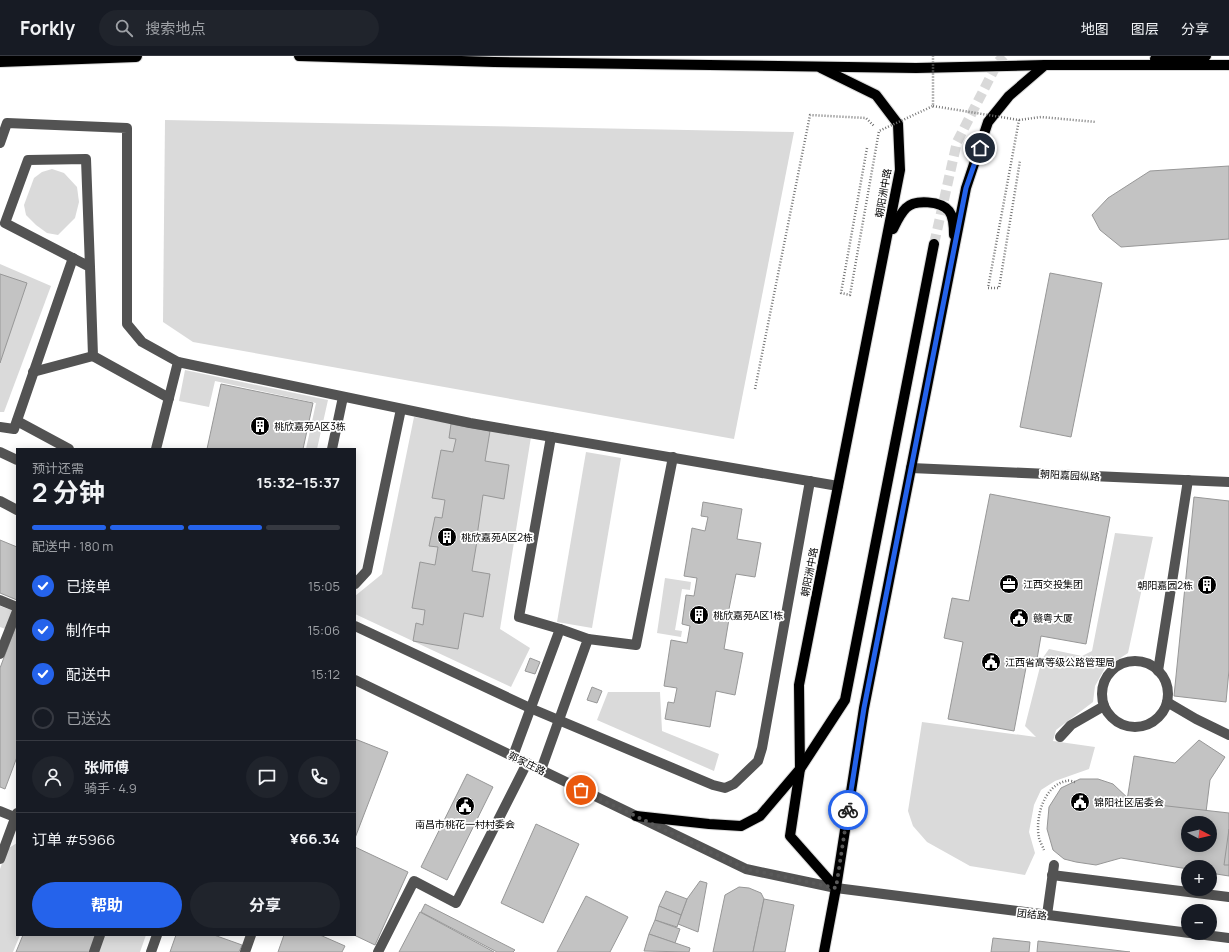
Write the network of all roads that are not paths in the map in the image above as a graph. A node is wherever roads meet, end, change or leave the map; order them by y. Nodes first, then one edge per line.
1 (136, 56) edge
2 (299, 56) edge
3 (1206, 56) edge
4 (0, 61) edge
5 (1045, 65) junction
6 (1229, 65) edge
7 (817, 66) junction
8 (0, 143) edge
9 (934, 244) tunnel mouth
10 (885, 247) junction
11 (955, 247) junction
12 (73, 258) junction
13 (90, 267) junction
14 (93, 356) junction
15 (178, 362) junction
16 (33, 372) junction
17 (343, 397) junction
18 (169, 398) junction
19 (401, 409) junction
20 (17, 421) junction
21 (0, 427) edge
22 (551, 437) junction
23 (66, 448) edge
24 (156, 448) edge
25 (332, 448) edge
26 (0, 452) edge
27 (673, 457) junction
28 (16, 460) edge
29 (911, 468) junction
30 (1188, 480) junction
31 (810, 481) junction
32 (1229, 482) edge
33 (838, 486) junction
34 (0, 501) edge
35 (16, 509) edge
36 (356, 583) edge
37 (0, 600) edge
38 (16, 607) edge
39 (16, 614) edge
40 (356, 626) edge
41 (560, 628) junction
42 (588, 639) junction
43 (0, 654) edge
44 (1158, 671) junction
45 (356, 680) edge
46 (1167, 702) junction
47 (1104, 706) junction
48 (530, 708) junction
49 (559, 721) junction
50 (1229, 735) edge
51 (1060, 737) dead end
52 (513, 756) junction
53 (527, 763) junction
54 (800, 769) junction
55 (540, 770) junction
56 (0, 811) edge
57 (16, 816) edge
58 (636, 816) junction
59 (0, 859) edge
60 (836, 888) junction
61 (1229, 897) edge
62 (1047, 915) junction
63 (100, 936) edge
64 (157, 936) edge
65 (251, 936) edge
66 (1229, 938) edge
67 (94, 952) edge
68 (151, 952) edge
69 (245, 952) edge
70 (378, 952) edge
71 (824, 952) edge

1 - 4 highway
2 - 7 main road
3 - 5 main road
5 - 6 main road
5 - 7 main road
5 - 11 main road, 朝阳洲中路
7 - 10 main road, 朝阳洲中路
8 - 15 street
9 - 54 main road
10 - 11 main road, 朝阳洲中路
10 - 33 main road, 朝阳洲中路
11 - 29 main road, 朝阳洲中路
12 - 13 street
12 - 13 street
12 - 16 street
13 - 14 street
14 - 16 street
14 - 18 street
15 - 17 street
15 - 18 street
16 - 20 street
17 - 19 street
17 - 25 street
18 - 24 street
19 - 22 street
19 - 36 street
20 - 21 street
20 - 23 street
22 - 27 street
22 - 41 street
26 - 28 street
27 - 31 street
27 - 42 street
29 - 30 street, 朝阳嘉园纵路
29 - 60 main road, 朝阳洲中路
30 - 32 street, 朝阳嘉园纵路
30 - 44 street
31 - 33 street
31 - 49 street
33 - 54 main road, 朝阳洲中路
34 - 35 street
37 - 38 street
39 - 43 street
40 - 48 street
41 - 42 street
41 - 48 street
42 - 49 street
44 - 46 street
44 - 47 street
45 - 52 street, 郭家庄路
46 - 47 street
46 - 50 street
47 - 51 street
48 - 49 street
48 - 52 street
49 - 55 street
52 - 53 street, 郭家庄路
53 - 55 street, 郭家庄路
53 - 70 street
54 - 58 main road
54 - 60 main road, 朝阳洲中路
55 - 58 street, 郭家庄路
56 - 57 street
57 - 59 street
58 - 60 street, 郭家庄路
60 - 62 street, 团结路
60 - 71 main road, 朝阳洲中路
61 - 62 street
62 - 66 street, 团结路
63 - 67 street
64 - 68 street
65 - 69 street

